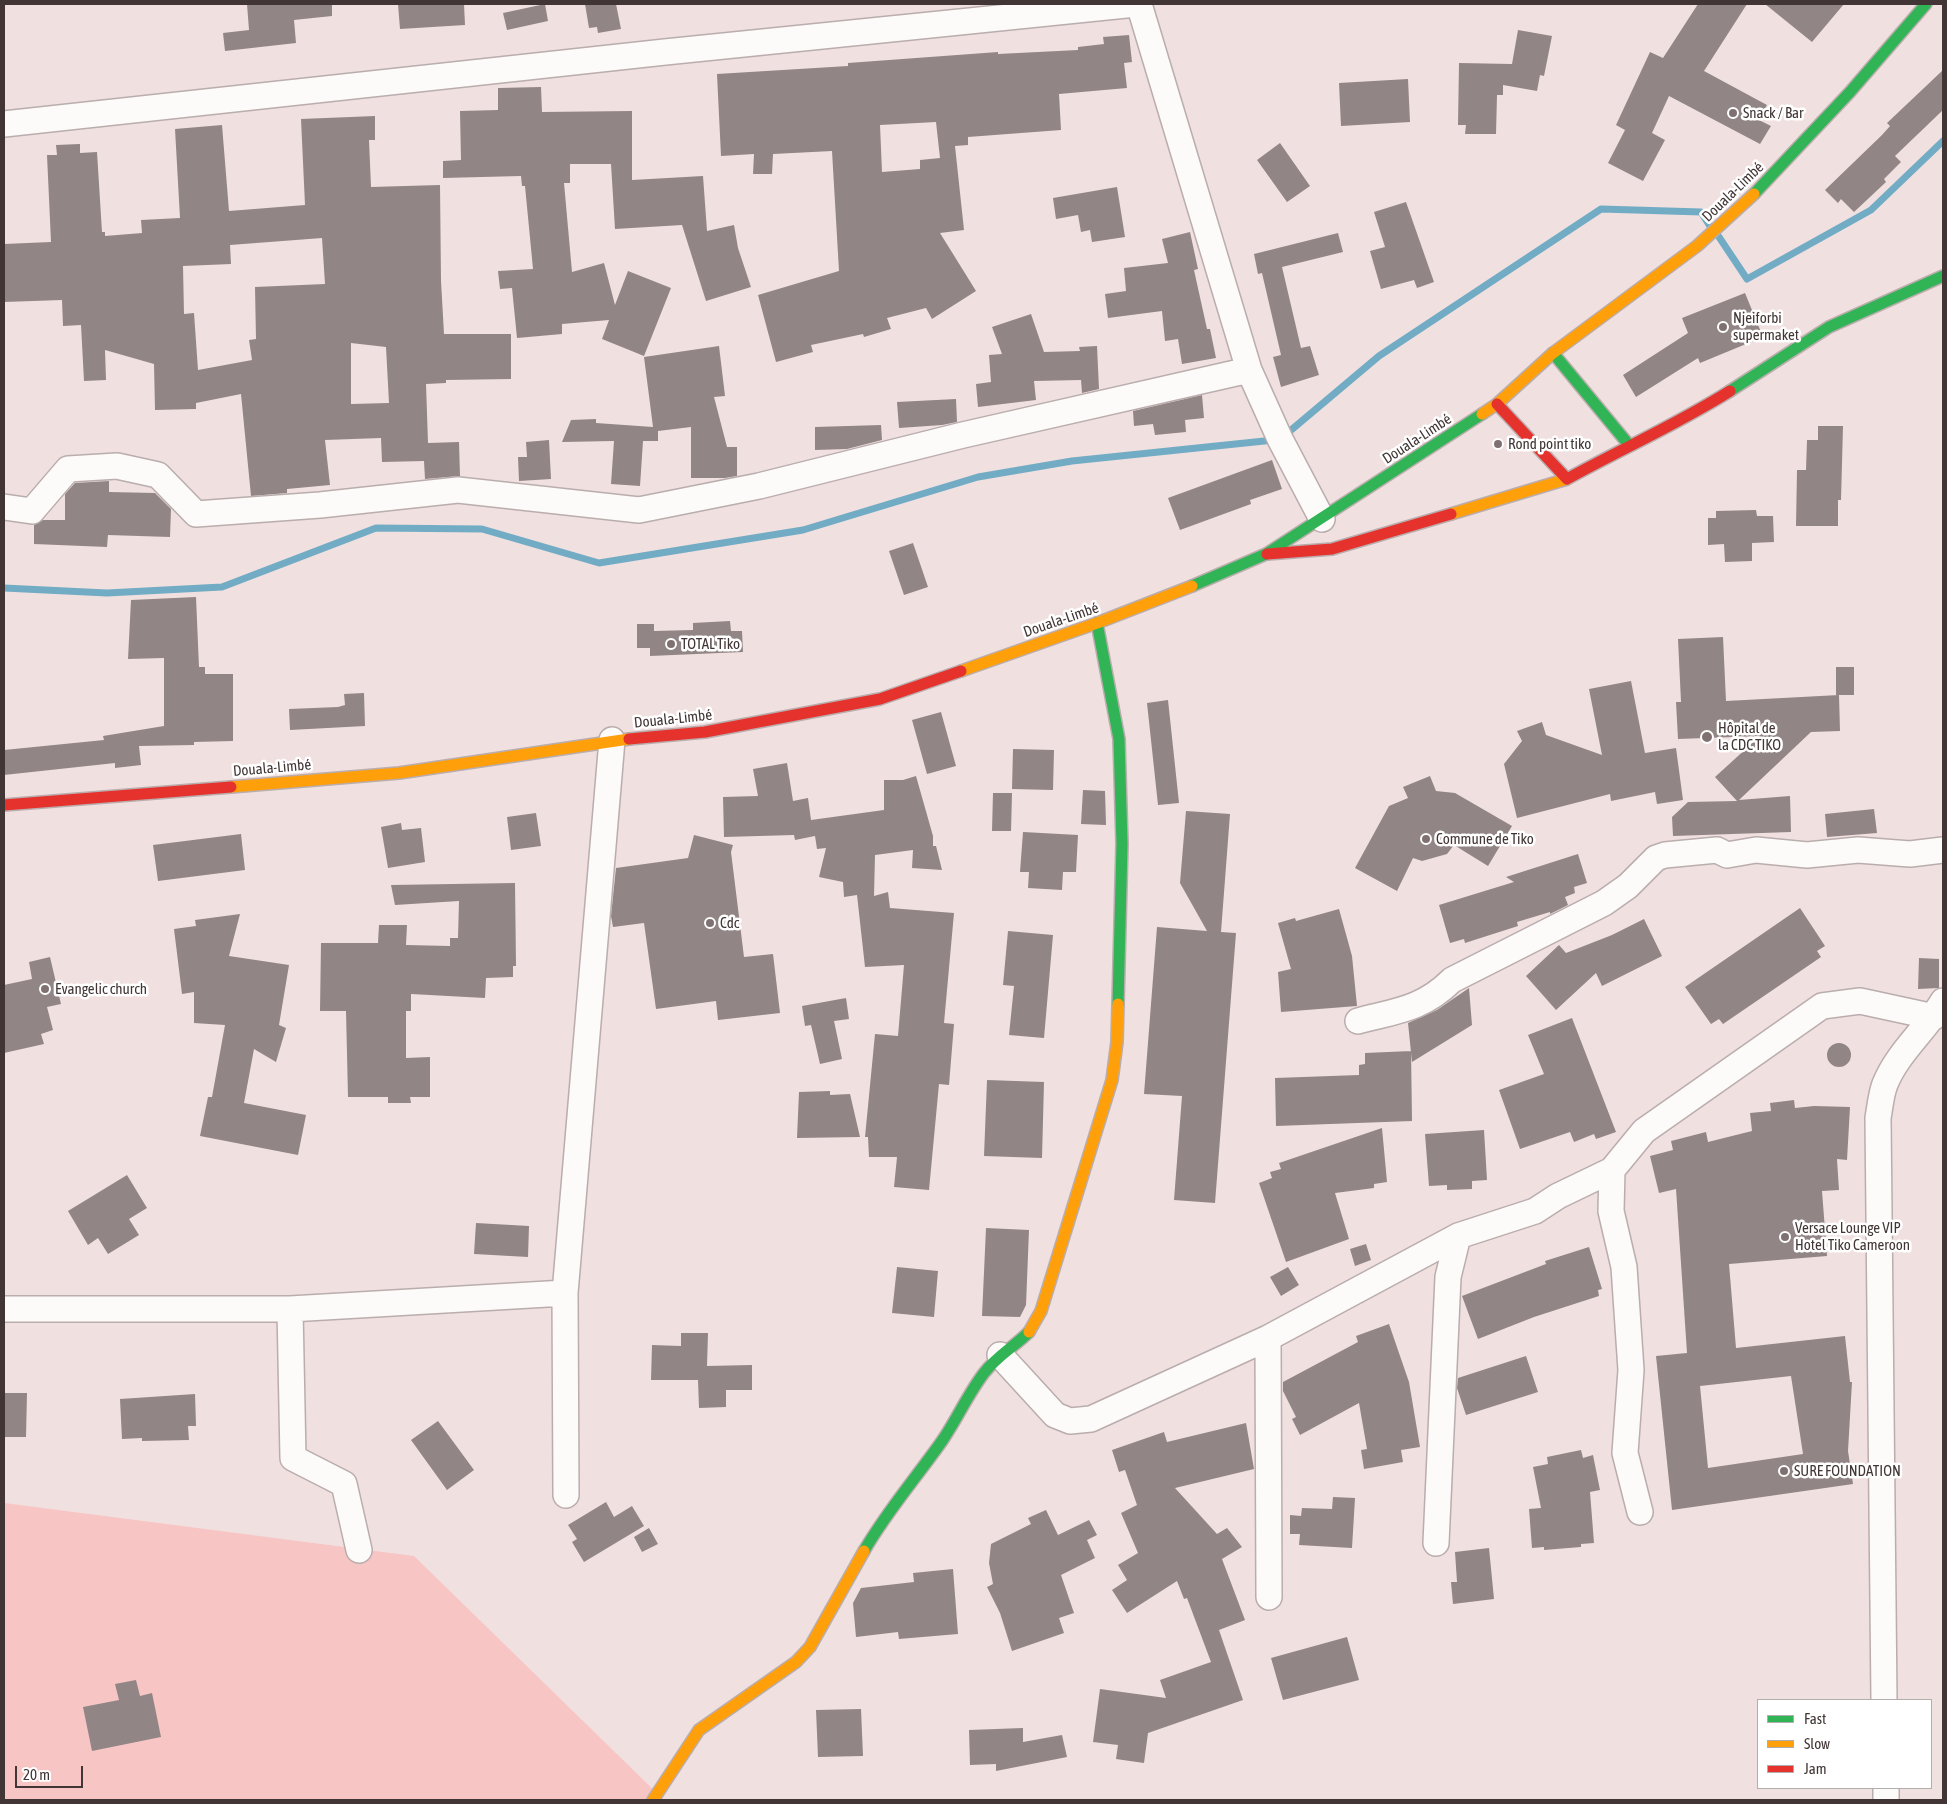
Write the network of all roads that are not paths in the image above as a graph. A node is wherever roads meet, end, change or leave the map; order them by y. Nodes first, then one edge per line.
1 (1138, 4) edge
2 (1926, 4) edge
3 (4, 124) edge
4 (1943, 276) edge
5 (1553, 353) junction
6 (1249, 370) junction
7 (1497, 404) junction
8 (1629, 445) junction
9 (1567, 479) junction
10 (4, 507) edge
11 (1322, 519) junction
12 (1266, 554) junction
13 (1097, 624) junction
14 (612, 740) junction
15 (4, 805) edge
16 (1943, 850) edge
17 (1938, 1009) edge
18 (1358, 1021) dead end
19 (1612, 1170) junction
20 (1458, 1236) junction
21 (564, 1293) junction
22 (4, 1309) edge
23 (290, 1309) junction
24 (1268, 1338) junction
25 (1000, 1356) junction
26 (566, 1494) dead end
27 (1640, 1512) dead end
28 (1436, 1543) dead end
29 (359, 1550) dead end
30 (1269, 1597) dead end
31 (1884, 1699) edge
32 (652, 1800) edge

1 - 3 street
1 - 6 street
2 - 5 main road, Douala-Limbé
4 - 8 main road
5 - 7 main road, Douala-Limbé
5 - 8 main road
6 - 10 street
6 - 11 street
7 - 9 main road
7 - 11 main road, Douala-Limbé
8 - 9 main road
9 - 12 main road
11 - 12 main road, Douala-Limbé
12 - 13 main road, Douala-Limbé
13 - 14 main road, Douala-Limbé
13 - 25 main road
14 - 15 main road, Douala-Limbé
14 - 21 street
16 - 18 street
17 - 19 street
17 - 31 street
19 - 20 street
19 - 27 street
20 - 24 street
20 - 28 street
21 - 23 street
21 - 26 street
22 - 23 street
23 - 29 street
24 - 25 street
24 - 30 street
25 - 32 main road

